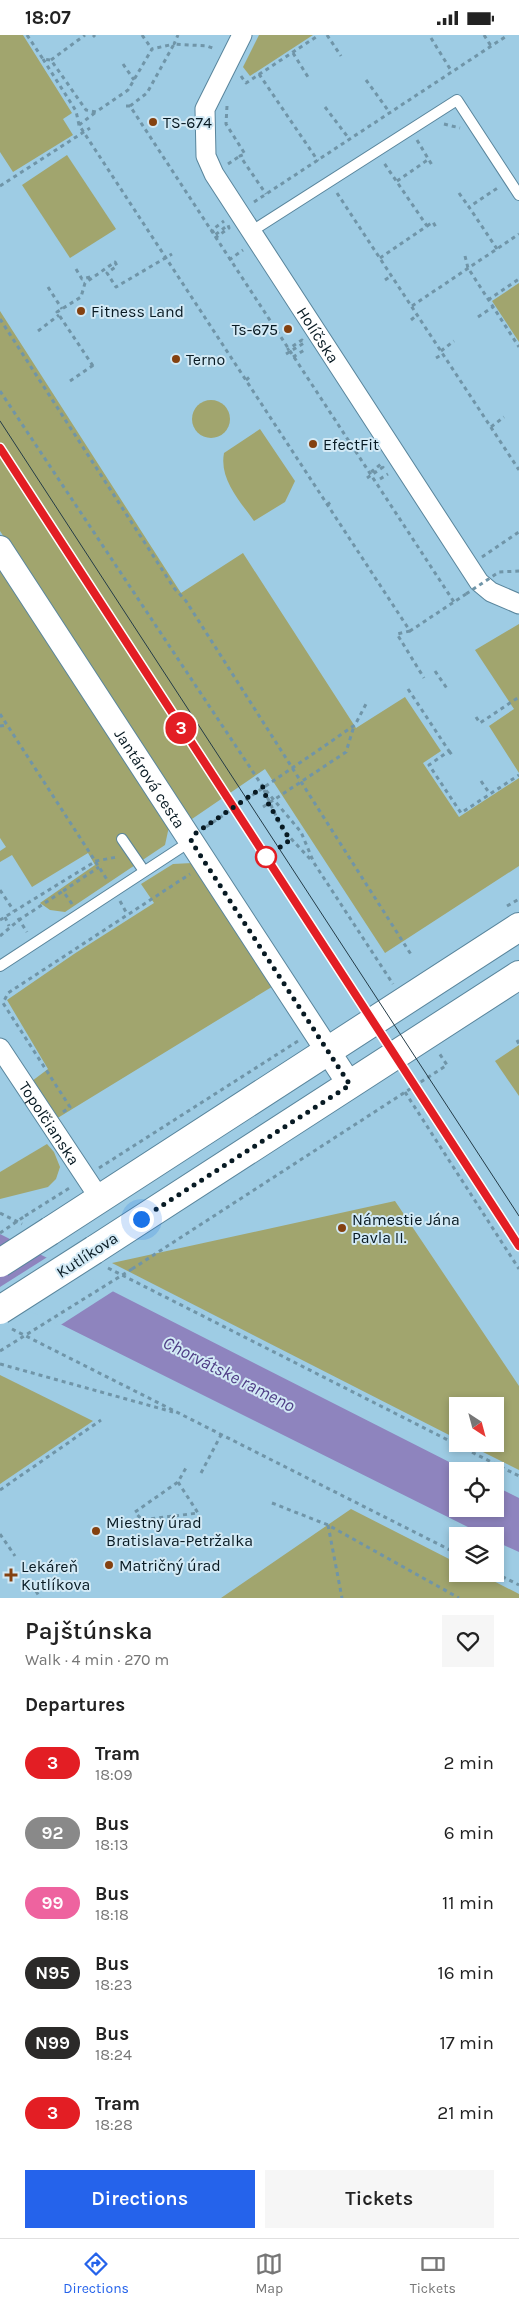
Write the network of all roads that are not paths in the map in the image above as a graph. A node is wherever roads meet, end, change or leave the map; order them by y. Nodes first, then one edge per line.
1 (242, 35) edge
2 (519, 195) edge
3 (255, 236) junction
4 (0, 548) edge
5 (519, 603) edge
6 (122, 839) dead end
7 (191, 841) junction
8 (144, 871) junction
9 (519, 927) edge
10 (0, 966) edge
11 (519, 975) edge
12 (323, 1041) junction
13 (0, 1048) edge
14 (350, 1085) junction
15 (93, 1188) junction
16 (0, 1263) edge
17 (2, 1318) edge

1 - 3 street, Holíčska
2 - 3 lane
3 - 5 street, Holíčska
4 - 7 street, Jantárová cesta
6 - 8 lane
7 - 8 lane
7 - 12 street, Jantárová cesta
8 - 10 lane
9 - 12 main road
11 - 14 main road, Kutlíkova
12 - 14 street, Jantárová cesta
12 - 15 main road
13 - 15 street, Topoľčianska
14 - 17 main road, Kutlíkova, bridge
15 - 16 main road, bridge

